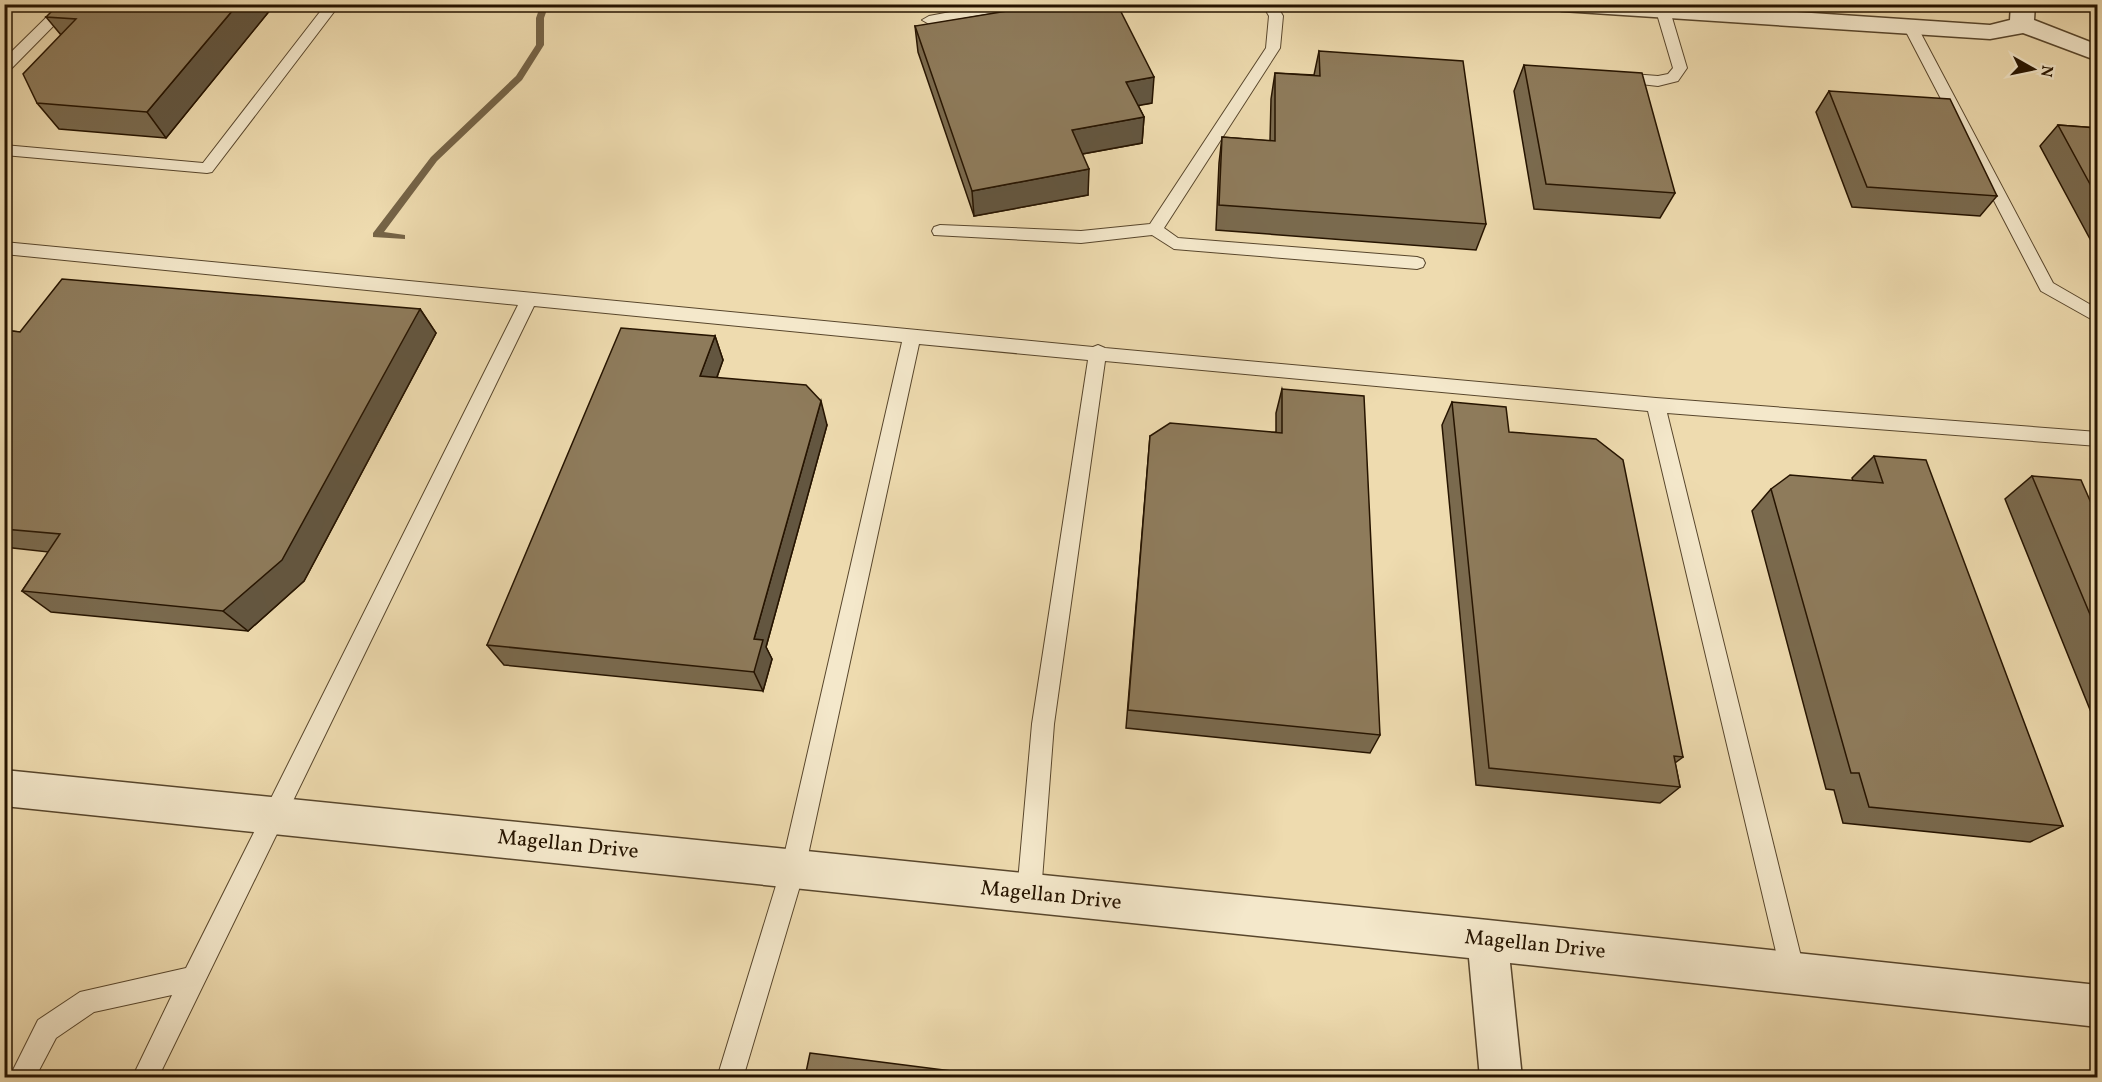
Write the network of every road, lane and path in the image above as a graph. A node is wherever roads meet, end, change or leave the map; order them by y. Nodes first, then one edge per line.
1 (68, 4) edge
2 (333, 4) edge
3 (1019, 4) edge
4 (1269, 4) edge
5 (1562, 4) edge
6 (1661, 8) edge
7 (2022, 14) edge
8 (929, 20) dead end
9 (1910, 26) junction
10 (2097, 54) edge
11 (4, 68) edge
12 (1603, 77) edge
13 (4, 150) edge
14 (1155, 229) junction
15 (940, 231) dead end
16 (4, 248) edge
17 (1417, 263) dead end
18 (530, 298) junction
19 (2097, 317) edge
20 (912, 337) junction
21 (1098, 352) junction
22 (1656, 405) junction
23 (2097, 439) edge
24 (4, 788) edge
25 (274, 815) junction
26 (792, 868) junction
27 (1029, 893) junction
28 (1488, 940) junction
29 (1792, 973) junction
30 (192, 979) junction
31 (2097, 1006) edge
32 (21, 1077) edge
33 (144, 1077) edge
34 (730, 1077) edge
35 (1501, 1077) edge

1 - 11 lane
2 - 13 lane
3 - 8 lane
4 - 14 lane
5 - 6 street
6 - 9 street
6 - 12 lane
7 - 9 street
7 - 10 street
9 - 19 lane
14 - 15 lane
14 - 17 lane
16 - 18 lane
18 - 20 lane
18 - 25 lane
20 - 21 lane
20 - 26 lane
21 - 22 lane
21 - 27 lane
22 - 23 lane
22 - 29 lane
24 - 25 street, Magellan Drive
25 - 26 street, Magellan Drive
25 - 30 lane
26 - 27 street, Magellan Drive
26 - 34 lane
27 - 28 street, Magellan Drive
28 - 29 street, Magellan Drive
28 - 35 street
29 - 31 street, Magellan Drive
30 - 32 lane
30 - 33 lane

